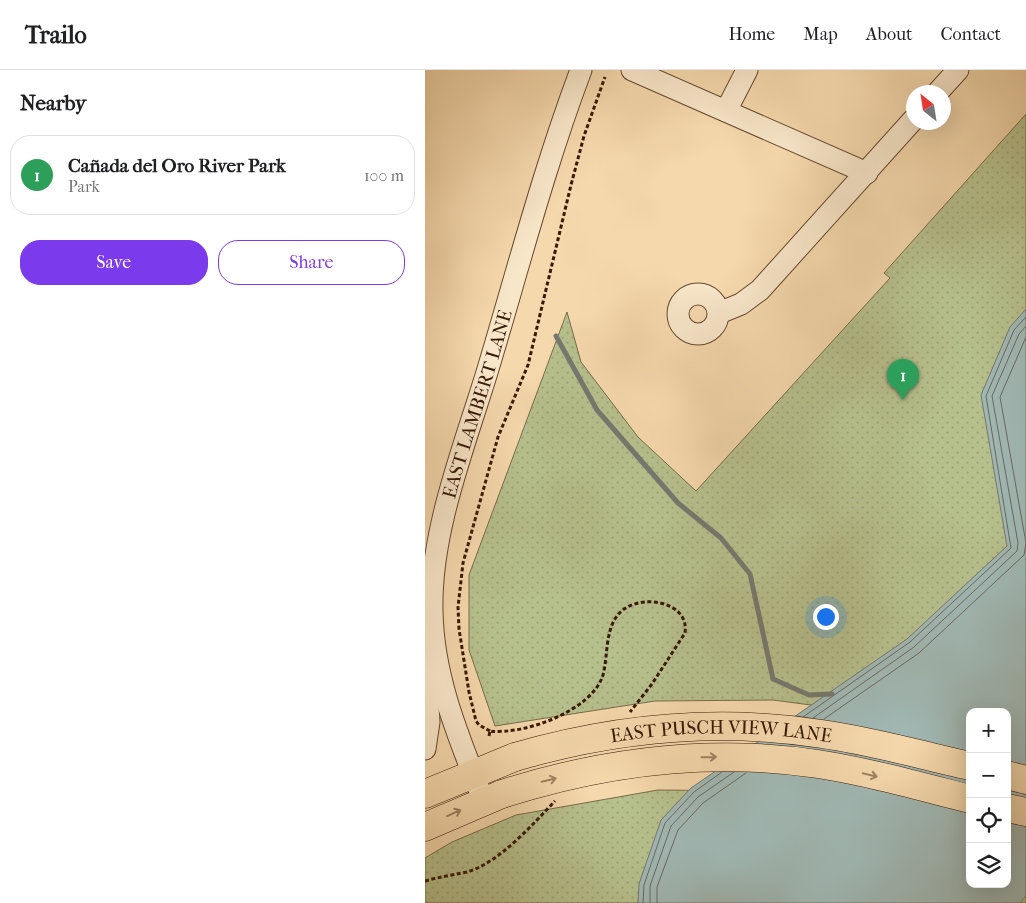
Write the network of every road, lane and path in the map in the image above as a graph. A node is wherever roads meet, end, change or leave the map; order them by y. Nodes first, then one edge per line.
1 (581, 70) edge
2 (632, 70) edge
3 (747, 70) edge
4 (958, 70) edge
5 (605, 77) dead end
6 (944, 85) edge
7 (726, 111) junction
8 (906, 128) edge
9 (867, 173) junction
10 (719, 313) dead end
11 (432, 613) junction
12 (490, 731) dead end
13 (425, 749) edge
14 (966, 765) edge
15 (473, 773) junction
16 (1011, 776) edge
17 (1026, 780) edge
18 (425, 794) edge
19 (493, 798) junction
20 (966, 798) edge
21 (1011, 809) edge
22 (1026, 812) edge
23 (425, 827) edge

1 - 11 street, EAST LAMBERT LANE
2 - 7 street
3 - 7 street
4 - 6 street
5 - 12 path
7 - 9 street
8 - 9 street
9 - 10 street
11 - 13 street
11 - 15 street, EAST LAMBERT LANE
14 - 15 main road, EAST PUSCH VIEW LANE, bridge
15 - 18 main road, EAST PUSCH VIEW LANE
15 - 19 street, EAST LAMBERT LANE
16 - 17 main road
19 -> 20 main road, EAST PUSCH VIEW LANE, bridge
23 -> 19 main road, EAST PUSCH VIEW LANE
21 - 22 main road

